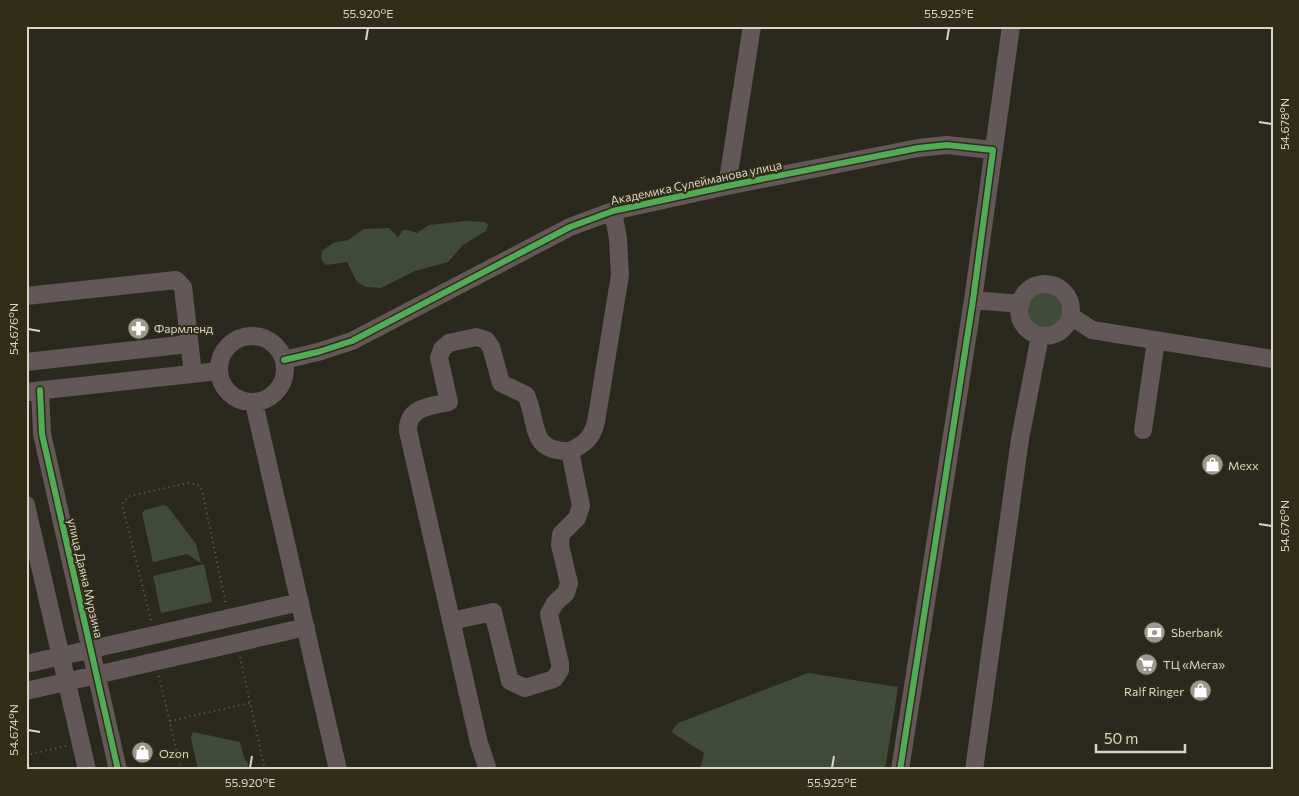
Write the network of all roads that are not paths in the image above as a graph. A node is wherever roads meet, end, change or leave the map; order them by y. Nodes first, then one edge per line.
1 (752, 26) edge
2 (1012, 26) edge
3 (993, 150) junction
4 (727, 186) junction
5 (613, 211) junction
6 (26, 296) edge
7 (973, 300) junction
8 (1021, 304) junction
9 (1071, 316) junction
10 (1040, 336) junction
11 (1156, 341) junction
12 (189, 344) junction
13 (1273, 359) edge
14 (284, 360) junction
15 (26, 362) edge
16 (219, 371) junction
17 (193, 374) junction
18 (33, 391) edge
19 (254, 403) junction
20 (33, 420) edge
21 (1143, 430) dead end
22 (570, 451) junction
23 (26, 505) edge
24 (300, 602) junction
25 (451, 621) junction
26 (306, 627) junction
27 (91, 649) junction
28 (61, 656) junction
29 (26, 664) edge
30 (96, 675) junction
31 (66, 682) junction
32 (26, 690) edge
33 (86, 770) edge
34 (118, 770) edge
35 (338, 770) edge
36 (488, 770) edge
37 (900, 770) edge
38 (974, 770) edge

1 - 4 street
2 - 3 street
3 - 4 street, Академика Сулейманова улица
3 - 7 street
4 - 5 street, Академика Сулейманова улица
5 - 14 street, Академика Сулейманова улица
5 - 22 street
6 - 12 street
7 - 8 street
7 - 37 street
8 - 9 street
8 - 10 street
9 - 10 street
9 - 11 street
10 - 38 street
11 - 13 street
11 - 21 street
12 - 15 street
12 - 17 street
14 - 16 street
14 - 19 street
16 - 17 street
16 - 19 street
17 - 18 street
18 - 20 street, улица Даяна Мурзина
19 - 24 street
20 - 27 street, улица Даяна Мурзина
22 - 25 street
22 - 25 street
23 - 28 street
24 - 26 street
24 - 27 street
25 - 36 street
26 - 30 street
26 - 35 street
27 - 28 street
27 - 30 street, улица Даяна Мурзина
28 - 29 street
28 - 31 street
30 - 31 street
30 - 34 street, улица Даяна Мурзина
31 - 32 street
31 - 33 street

